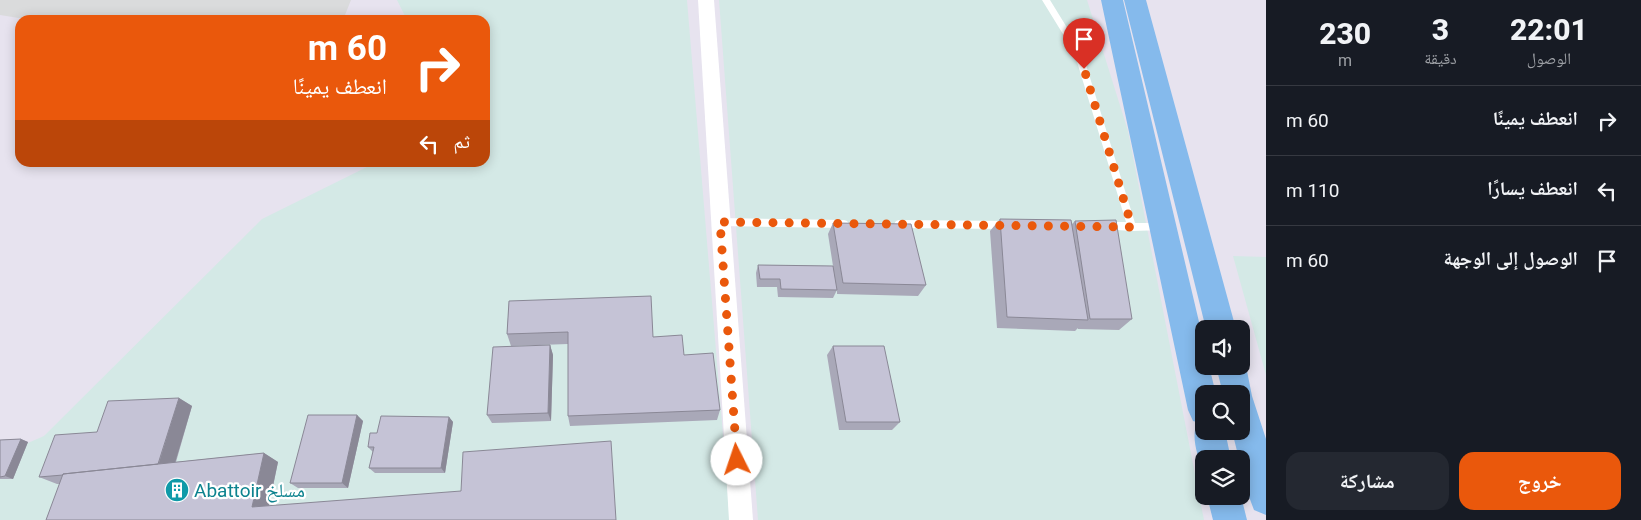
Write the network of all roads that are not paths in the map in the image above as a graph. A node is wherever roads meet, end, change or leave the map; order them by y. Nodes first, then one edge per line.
1 (706, 0) edge
2 (1046, 0) edge
3 (1112, 0) edge
4 (1135, 0) edge
5 (720, 222) junction
6 (857, 224) edge
7 (886, 224) edge
8 (1014, 226) edge
9 (1092, 226) edge
10 (1132, 227) junction
11 (1162, 227) junction
12 (1219, 320) edge
13 (1198, 385) edge
14 (1250, 439) edge
15 (1266, 498) edge
16 (1226, 505) edge
17 (741, 520) edge
18 (1230, 520) edge

1 - 5 street
2 - 10 lane
3 - 11 highway
4 - 12 highway
5 - 6 lane
5 - 17 street
7 - 8 lane
9 - 10 lane
10 - 11 lane
11 - 13 highway
14 - 15 highway
16 - 18 highway

